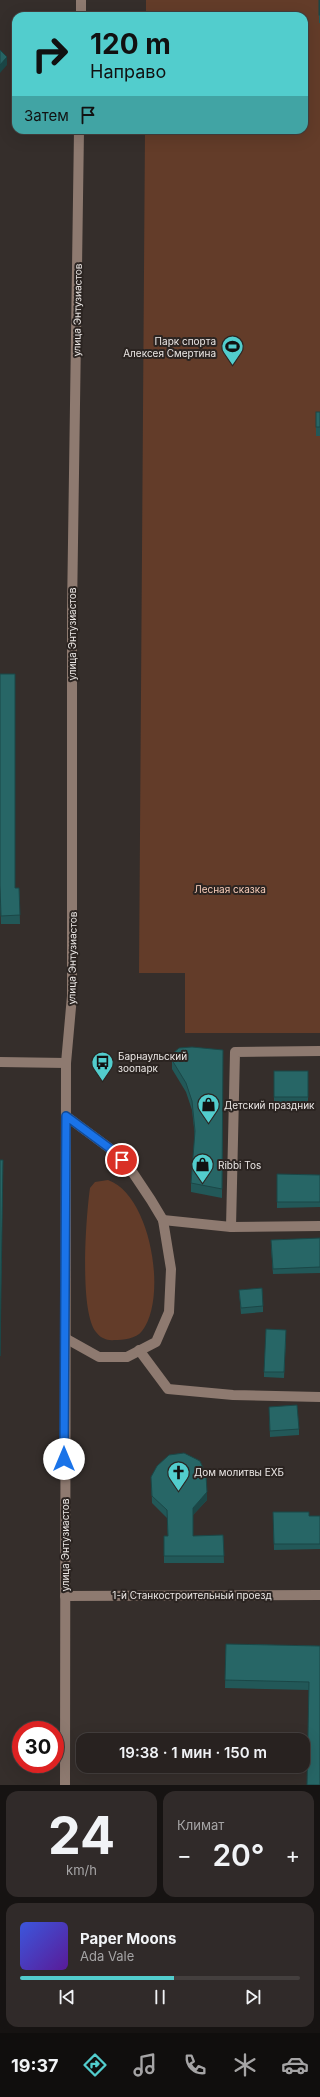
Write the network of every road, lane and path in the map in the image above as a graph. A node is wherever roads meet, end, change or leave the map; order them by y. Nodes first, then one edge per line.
1 (81, 0) edge
2 (81, 12) edge
3 (79, 134) edge
4 (320, 1051) edge
5 (0, 1062) edge
6 (66, 1063) junction
7 (66, 1116) junction
8 (163, 1220) junction
9 (320, 1226) edge
10 (231, 1227) junction
11 (65, 1338) junction
12 (139, 1350) junction
13 (320, 1397) edge
14 (320, 1595) edge
15 (64, 1596) junction
16 (65, 1785) edge

1 - 2 street
3 - 6 street, улица Энтузиастов
4 - 10 street
5 - 6 street
6 - 7 street, улица Энтузиастов
7 - 8 street
7 - 11 street, улица Энтузиастов
8 - 10 street
8 - 12 street
9 - 10 street
11 - 12 street
11 - 15 street, улица Энтузиастов
12 - 13 street
14 - 15 street, 1-й Станкостроительный проезд
15 - 16 street, улица Энтузиастов

